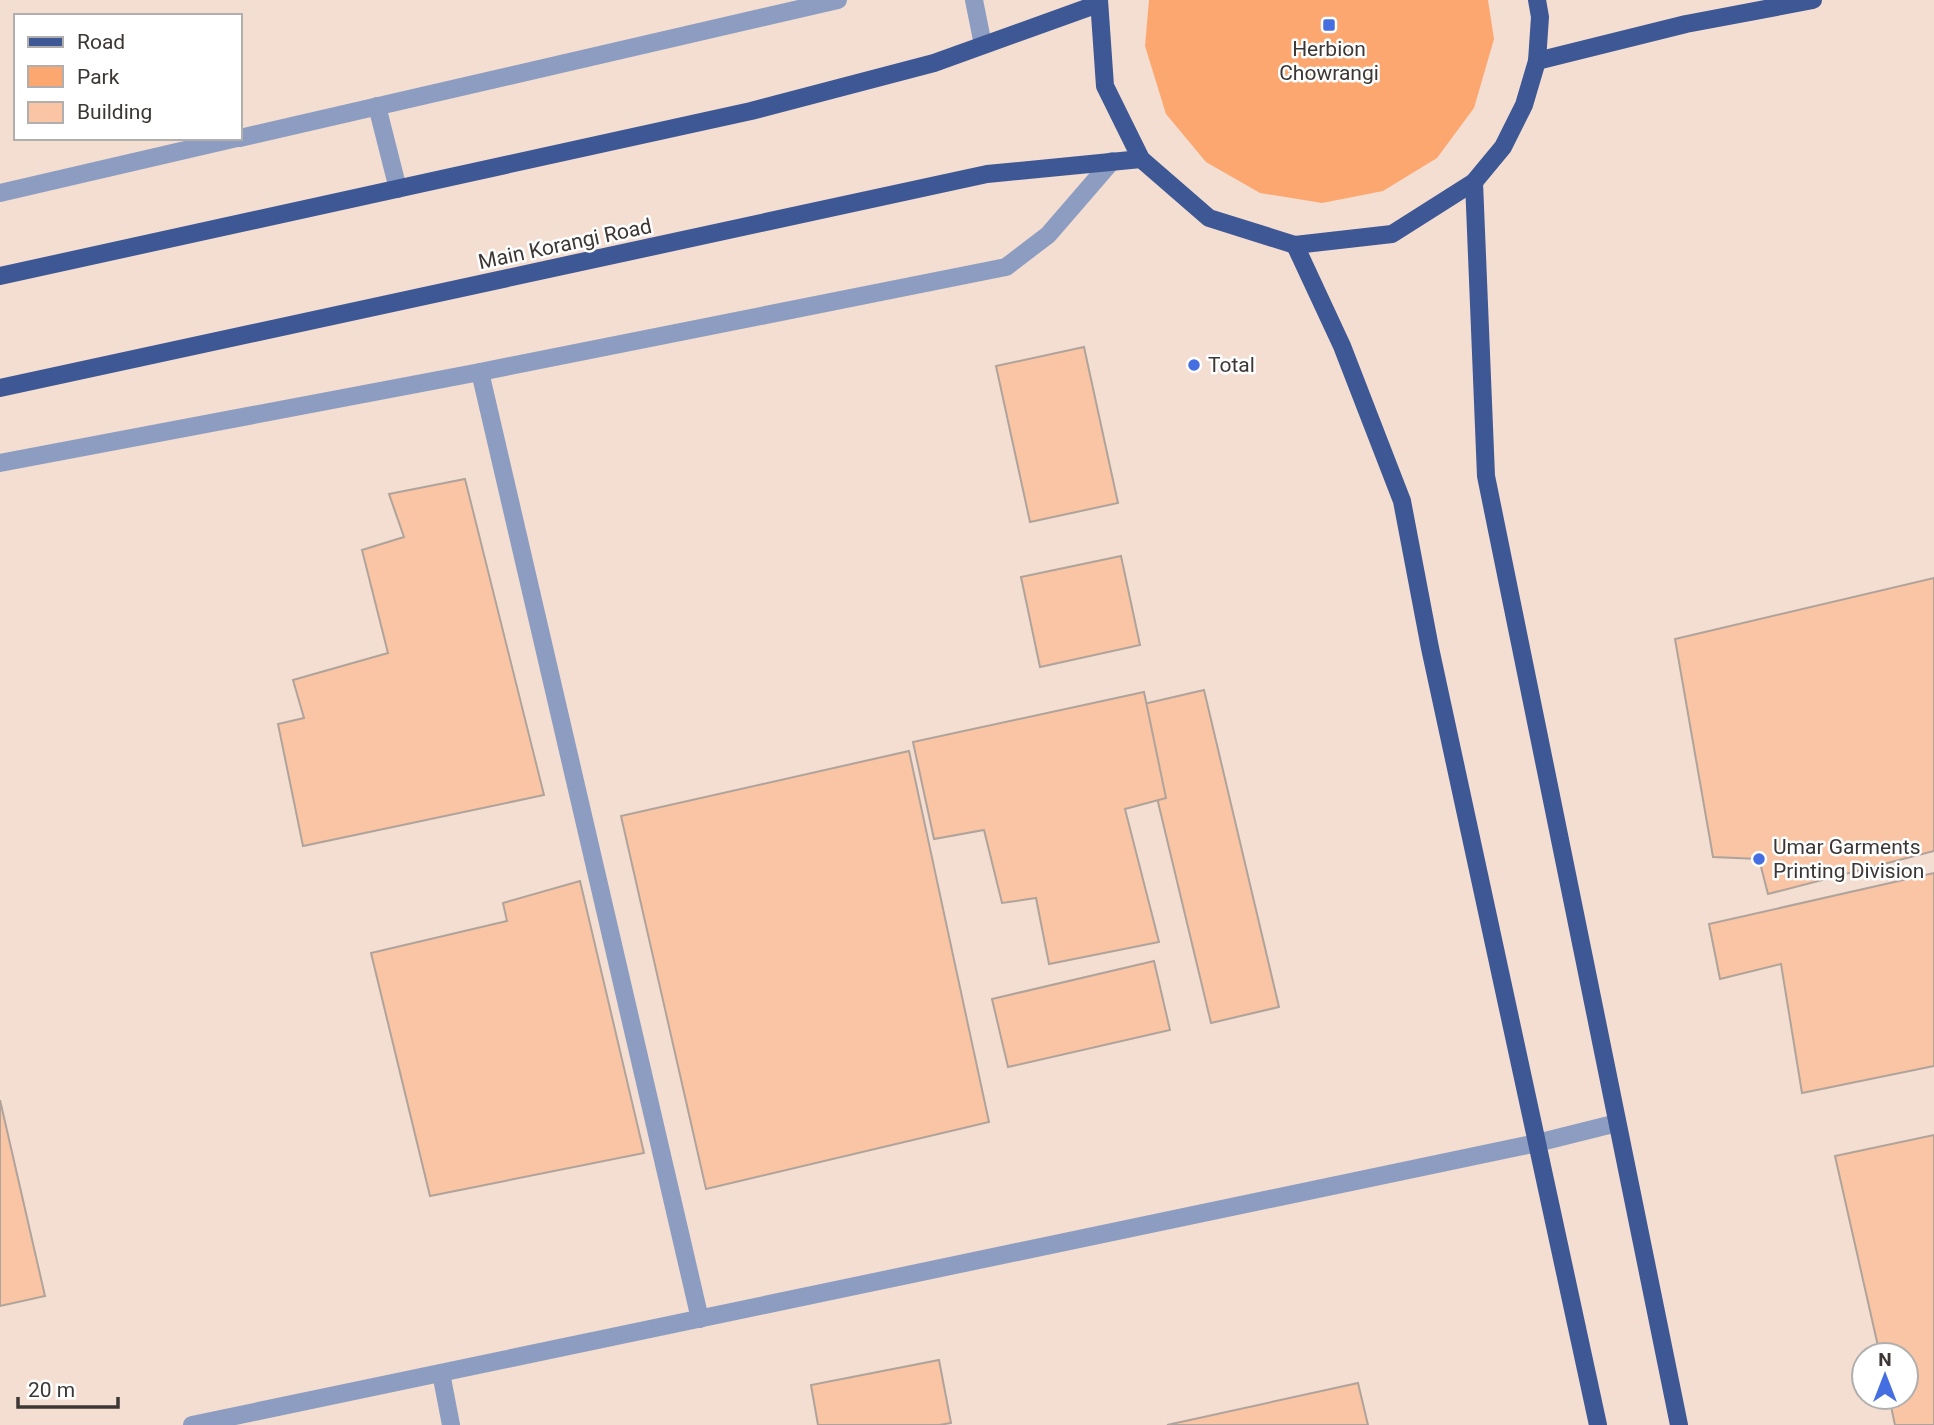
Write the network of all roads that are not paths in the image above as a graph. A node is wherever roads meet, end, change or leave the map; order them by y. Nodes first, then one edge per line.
1 (838, 0) edge
2 (974, 0) edge
3 (1537, 0) edge
4 (1813, 0) edge
5 (1098, 2) edge
6 (983, 45) junction
7 (1537, 61) junction
8 (377, 106) junction
9 (242, 137) edge
10 (229, 140) edge
11 (1141, 159) junction
12 (1112, 161) junction
13 (1474, 183) junction
14 (398, 188) junction
15 (0, 192) edge
16 (1295, 245) junction
17 (0, 275) edge
18 (480, 372) junction
19 (0, 388) edge
20 (0, 463) edge
21 (1617, 1123) junction
22 (1537, 1143) junction
23 (700, 1319) junction
24 (441, 1373) junction
25 (192, 1425) edge
26 (451, 1425) edge
27 (1598, 1425) edge
28 (1679, 1425) edge

1 - 8 street
2 - 6 street
3 - 7 main road
4 - 7 main road
5 - 6 main road
5 - 11 main road
6 - 14 main road
7 - 13 main road
8 - 9 street
8 - 14 street
10 - 15 street
11 - 12 main road, Main Korangi Road
11 - 16 main road
12 - 18 street
12 - 19 main road, Main Korangi Road
13 - 16 main road
13 - 21 main road
14 - 17 main road
16 - 22 main road
18 - 20 street
18 - 23 street
21 - 22 street
21 - 28 main road
22 - 23 street
22 - 27 main road
23 - 24 street
24 - 25 street
24 - 26 street

